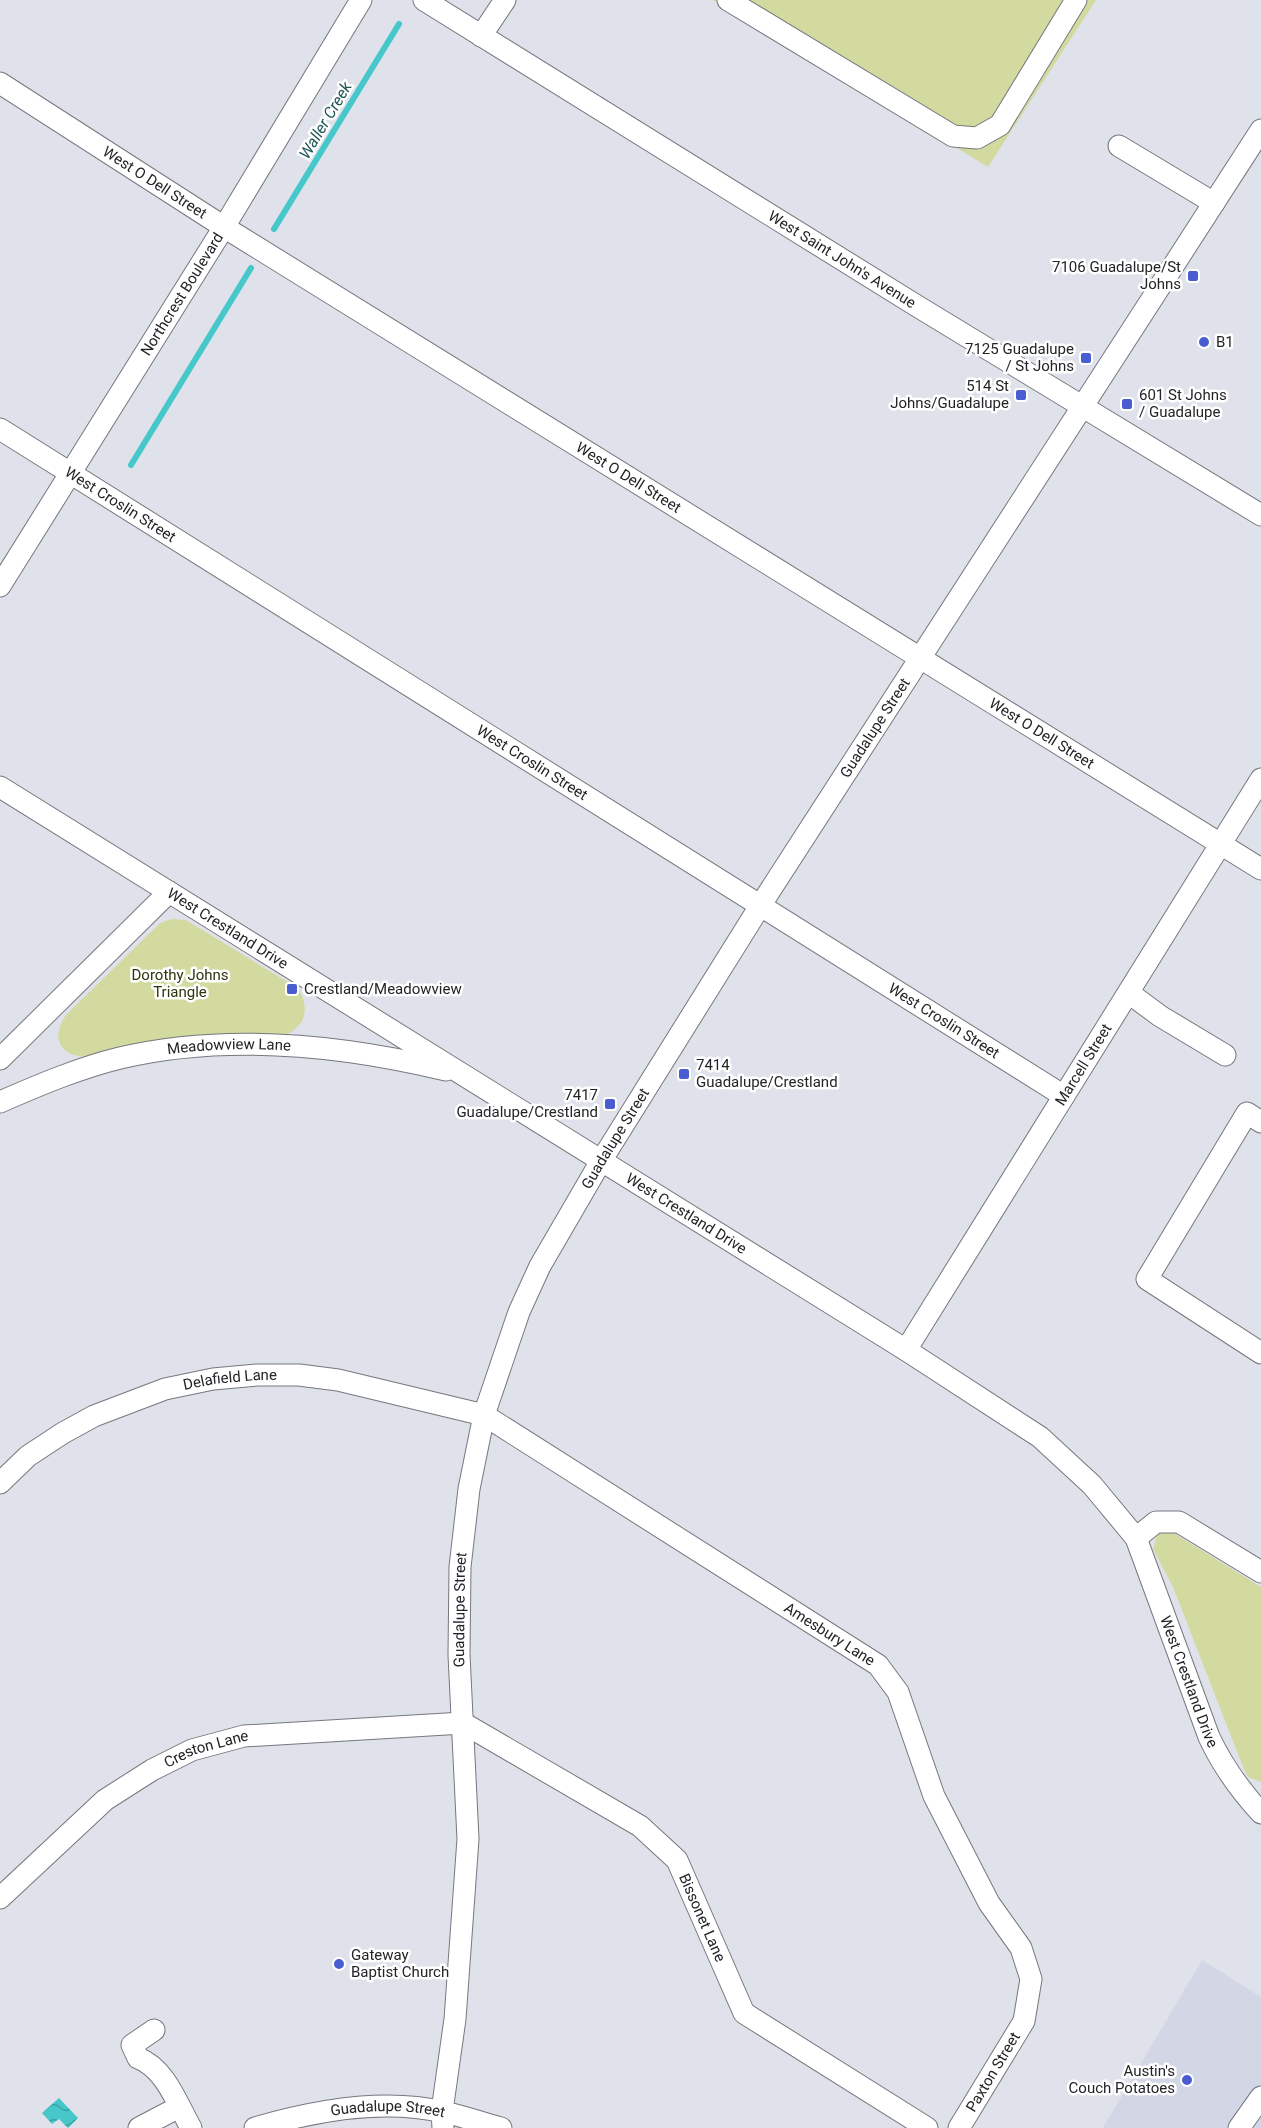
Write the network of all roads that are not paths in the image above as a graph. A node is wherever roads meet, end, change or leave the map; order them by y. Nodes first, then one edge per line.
1 (361, 0) edge
2 (424, 0) edge
3 (505, 0) edge
4 (728, 0) edge
5 (1076, 0) edge
6 (481, 36) junction
7 (0, 83) edge
8 (1261, 130) edge
9 (1119, 146) dead end
10 (1214, 203) junction
11 (224, 227) junction
12 (1084, 407) junction
13 (0, 429) edge
14 (71, 474) junction
15 (1261, 515) edge
16 (0, 586) edge
17 (921, 658) junction
18 (1261, 779) edge
19 (0, 787) edge
20 (1221, 844) junction
21 (1261, 869) edge
22 (169, 892) junction
23 (760, 906) junction
24 (1129, 993) junction
25 (1225, 1055) dead end
26 (0, 1059) edge
27 (464, 1075) junction
28 (1064, 1096) junction
29 (0, 1101) edge
30 (1261, 1122) edge
31 (601, 1161) junction
32 (906, 1350) junction
33 (1261, 1353) edge
34 (484, 1415) junction
35 (0, 1483) edge
36 (1136, 1538) junction
37 (1261, 1572) edge
38 (462, 1723) junction
39 (1261, 1813) edge
40 (0, 1898) edge
41 (1031, 1979) joint
42 (154, 2030) dead end
43 (1261, 2097) edge
44 (179, 2107) junction
45 (442, 2120) edge
46 (139, 2128) edge
47 (191, 2128) edge
48 (255, 2128) edge
49 (501, 2128) edge
50 (927, 2128) edge
51 (959, 2128) edge
52 (1239, 2128) edge

1 - 11 street, Northcrest Boulevard
2 - 6 street, West Saint John's Avenue
3 - 6 street
4 - 5 street
6 - 12 street, West Saint John's Avenue
7 - 11 street, West O Dell Street
8 - 10 street, Guadalupe Street
9 - 10 street
10 - 12 street, Guadalupe Street
11 - 14 street, Northcrest Boulevard
11 - 17 street, West O Dell Street
12 - 15 street, West Saint John's Avenue
12 - 17 street, Guadalupe Street
13 - 14 street, West Croslin Street
14 - 16 street, Northcrest Boulevard
14 - 23 street, West Croslin Street
17 - 20 street, West O Dell Street
17 - 23 street, Guadalupe Street
18 - 20 street, Marcell Street
19 - 22 street, West Crestland Drive
20 - 21 street, West O Dell Street
20 - 24 street, Marcell Street
22 - 26 street
22 - 27 street, West Crestland Drive
23 - 28 street, West Croslin Street
23 - 31 street, Guadalupe Street
24 - 25 street
24 - 28 street, Marcell Street
27 - 29 street, Meadowview Lane
27 - 31 street, West Crestland Drive
28 - 32 street, Marcell Street
30 - 33 street
31 - 32 street, West Crestland Drive
31 - 34 street, Guadalupe Street
32 - 36 street, West Crestland Drive
34 - 35 street, Delafield Lane
34 - 38 street, Guadalupe Street
34 - 41 street, Amesbury Lane
36 - 37 street
36 - 39 street, West Crestland Drive
38 - 40 street, Creston Lane
38 - 45 street, Guadalupe Street
38 - 50 street, Bissonet Lane
41 - 51 street, Paxton Street
42 - 44 street
43 - 52 street
44 - 46 street
44 - 47 street
45 - 48 street, Guadalupe Street
45 - 49 street

